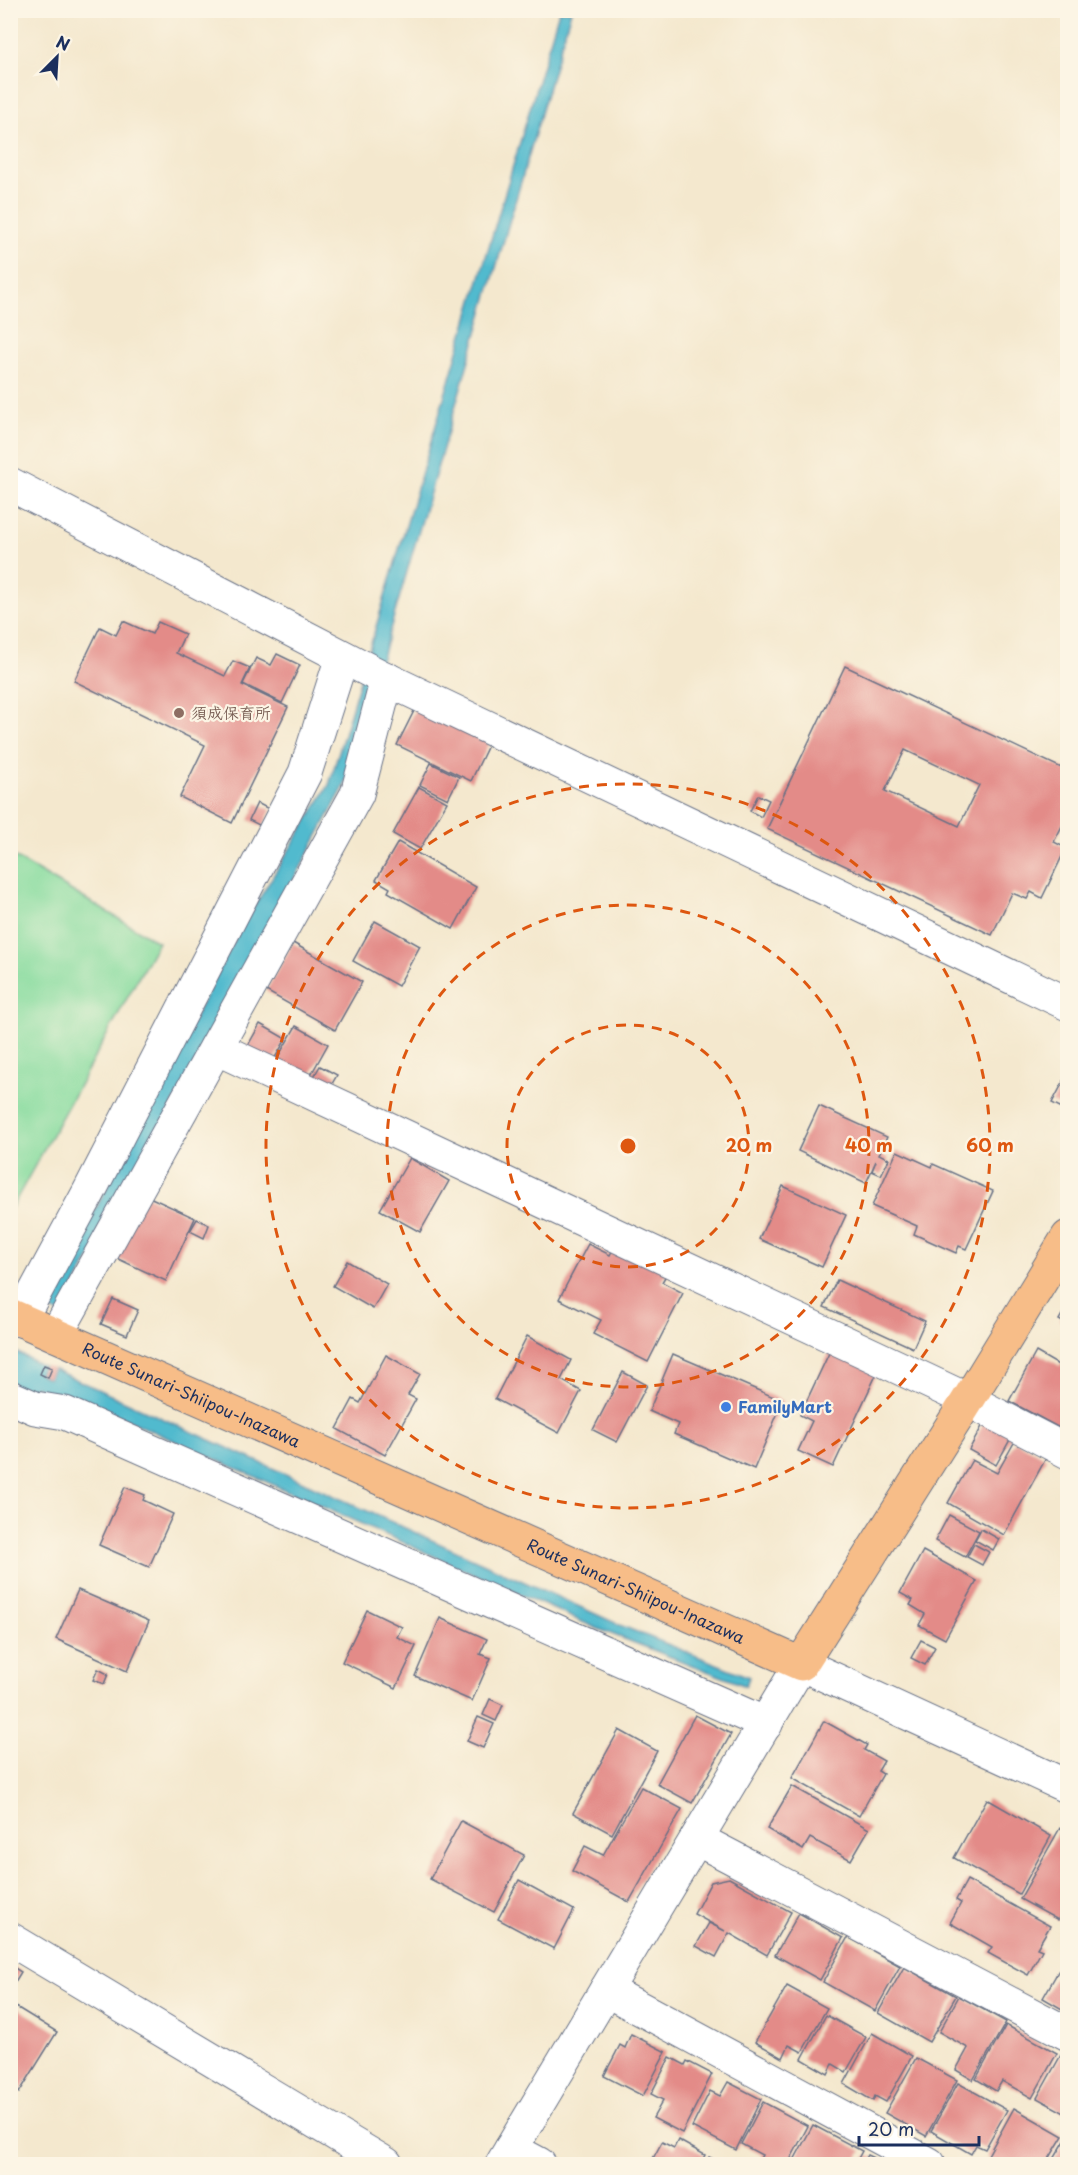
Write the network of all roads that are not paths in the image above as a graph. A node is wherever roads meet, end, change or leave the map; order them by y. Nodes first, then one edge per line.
1 (10, 484) edge
2 (365, 668) junction
3 (1068, 1004) edge
4 (216, 1048) junction
5 (1068, 1237) edge
6 (15, 1317) edge
7 (56, 1335) junction
8 (10, 1397) edge
9 (968, 1400) junction
10 (1068, 1452) edge
11 (801, 1664) junction
12 (766, 1724) junction
13 (1068, 1787) edge
14 (697, 1839) junction
15 (10, 1939) edge
16 (606, 1990) junction
17 (1068, 2034) edge
18 (517, 2159) edge
19 (386, 2164) edge
20 (929, 2164) edge

1 - 2 street
2 - 3 street
2 - 4 street
2 - 6 street
4 - 7 street
4 - 9 street
5 - 9 main road
6 - 7 main road, Route Sunari-Shiipou-Inazawa
7 - 11 main road, Route Sunari-Shiipou-Inazawa
8 - 12 street
9 - 10 street
9 - 11 main road
11 - 12 street
11 - 13 street
12 - 14 street
14 - 16 street
14 - 17 street
15 - 19 street
16 - 18 street
16 - 20 street

